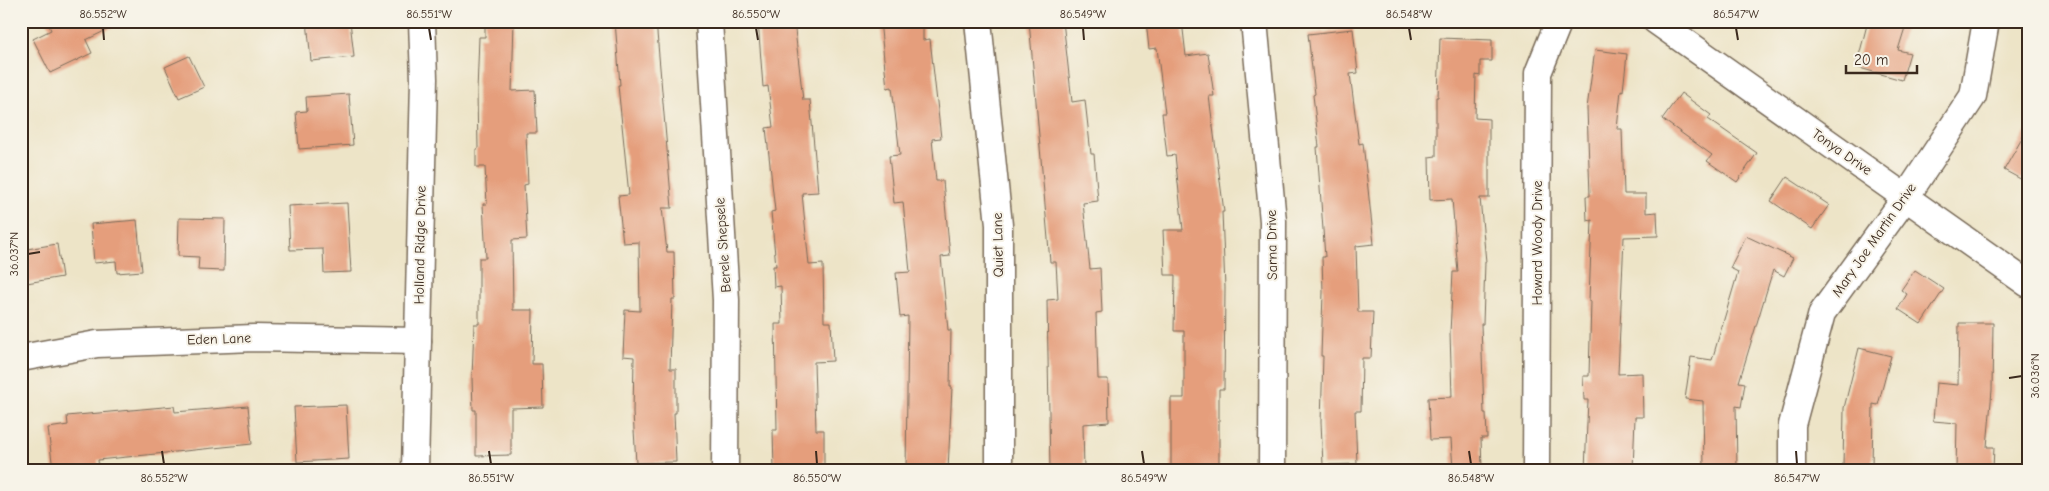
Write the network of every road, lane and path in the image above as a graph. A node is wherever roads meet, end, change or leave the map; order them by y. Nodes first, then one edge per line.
1 (422, 21) edge
2 (709, 21) edge
3 (978, 21) edge
4 (1254, 21) edge
5 (1559, 21) edge
6 (1656, 21) edge
7 (1986, 21) edge
8 (1906, 197) junction
9 (2028, 284) edge
10 (418, 341) junction
11 (21, 358) edge
12 (415, 470) edge
13 (725, 470) edge
14 (999, 470) edge
15 (1272, 470) edge
16 (1536, 470) edge
17 (1792, 470) edge

1 - 10 street, Holland Ridge Drive
2 - 13 street, Berele Shepsele
3 - 14 street, Quiet Lane
4 - 15 street, Sarna Drive
5 - 16 street, Howard Woody Drive
6 - 8 street, Tonya Drive
7 - 8 street, Mary Joe Martin Drive
8 - 9 street, Tonya Drive
8 - 17 street, Mary Joe Martin Drive
10 - 11 street, Eden Lane
10 - 12 street, Holland Ridge Drive

